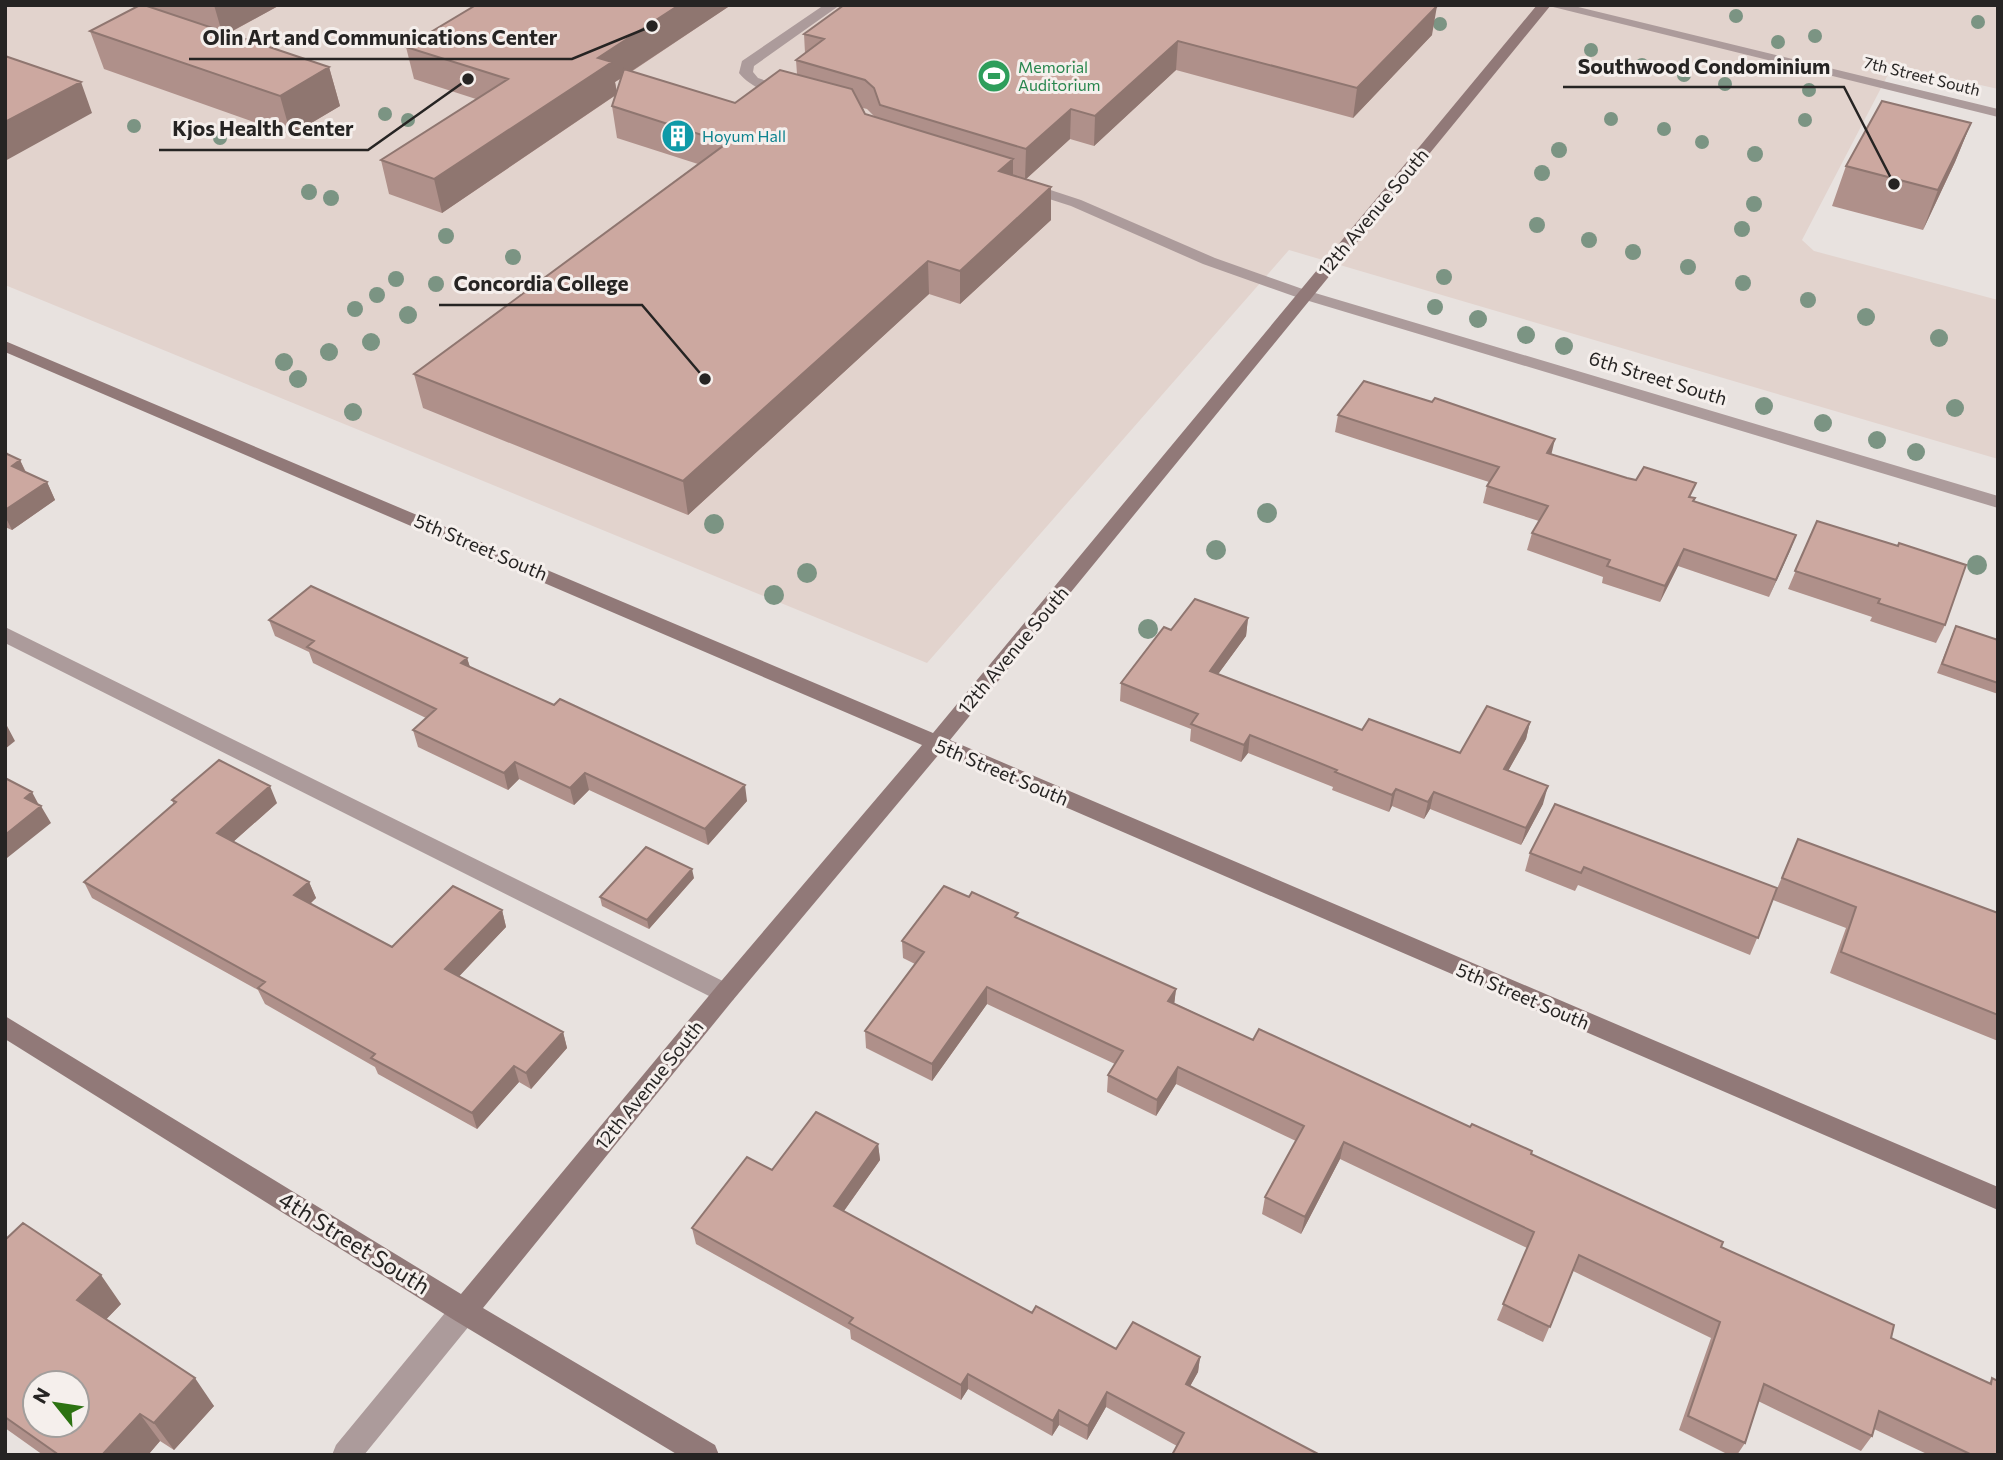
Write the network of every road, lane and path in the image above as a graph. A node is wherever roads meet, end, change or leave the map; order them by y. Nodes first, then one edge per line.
1 (832, 5) edge
2 (1544, 5) edge
3 (1552, 5) edge
4 (804, 98) edge
5 (1998, 113) edge
6 (1009, 182) edge
7 (1305, 295) junction
8 (5, 346) edge
9 (1998, 502) edge
10 (5, 634) edge
11 (935, 744) junction
12 (725, 993) junction
13 (5, 1026) edge
14 (1998, 1199) edge
15 (464, 1311) junction
16 (346, 1455) edge
17 (705, 1455) edge

1 - 4 street
2 - 7 street, 12th Avenue South
3 - 5 street, 7th Street South
6 - 7 street, 6th Street South
7 - 9 street, 6th Street South
7 - 11 street, 12th Avenue South
8 - 11 street, 5th Street South
10 - 12 street
11 - 12 street, 12th Avenue South
11 - 14 street, 5th Street South
12 - 15 street, 12th Avenue South
13 - 15 street, 4th Street South
15 - 16 street, 12th Avenue South
15 - 17 street, 4th Street South

